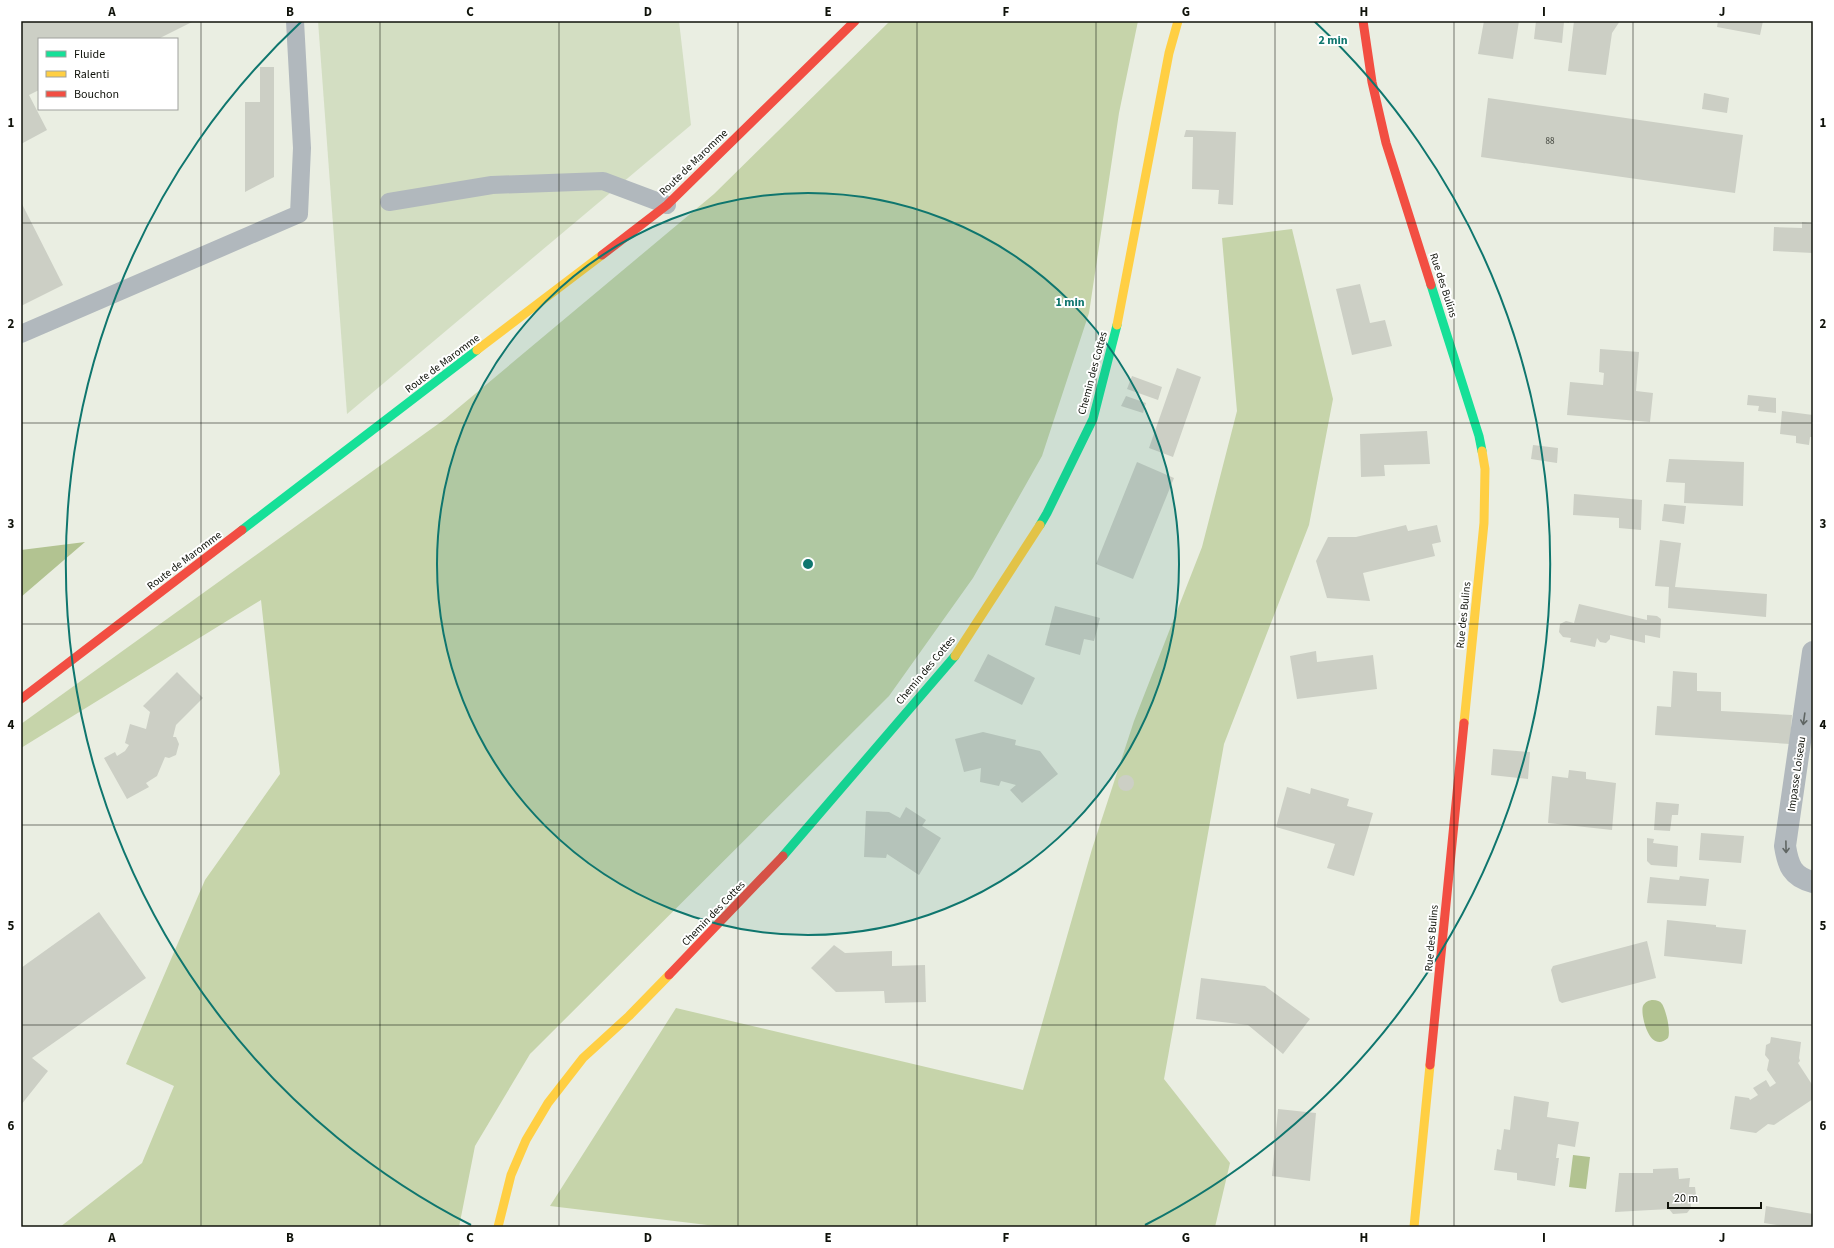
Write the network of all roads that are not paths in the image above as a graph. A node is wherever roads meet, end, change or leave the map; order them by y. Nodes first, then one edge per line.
1 (295, 21) edge
2 (855, 21) edge
3 (1178, 21) edge
4 (1363, 21) edge
5 (389, 202) dead end
6 (667, 204) junction
7 (21, 334) edge
8 (1813, 652) edge
9 (21, 699) edge
10 (1813, 882) edge
11 (498, 1227) edge
12 (1414, 1227) edge

1 - 7 lane
2 - 6 street, Route de Maromme
3 - 11 street, Chemin des Cottes
4 - 12 street, Rue des Bulins
5 - 6 lane
6 - 9 street, Route de Maromme
8 -> 10 street, Impasse Loiseau

